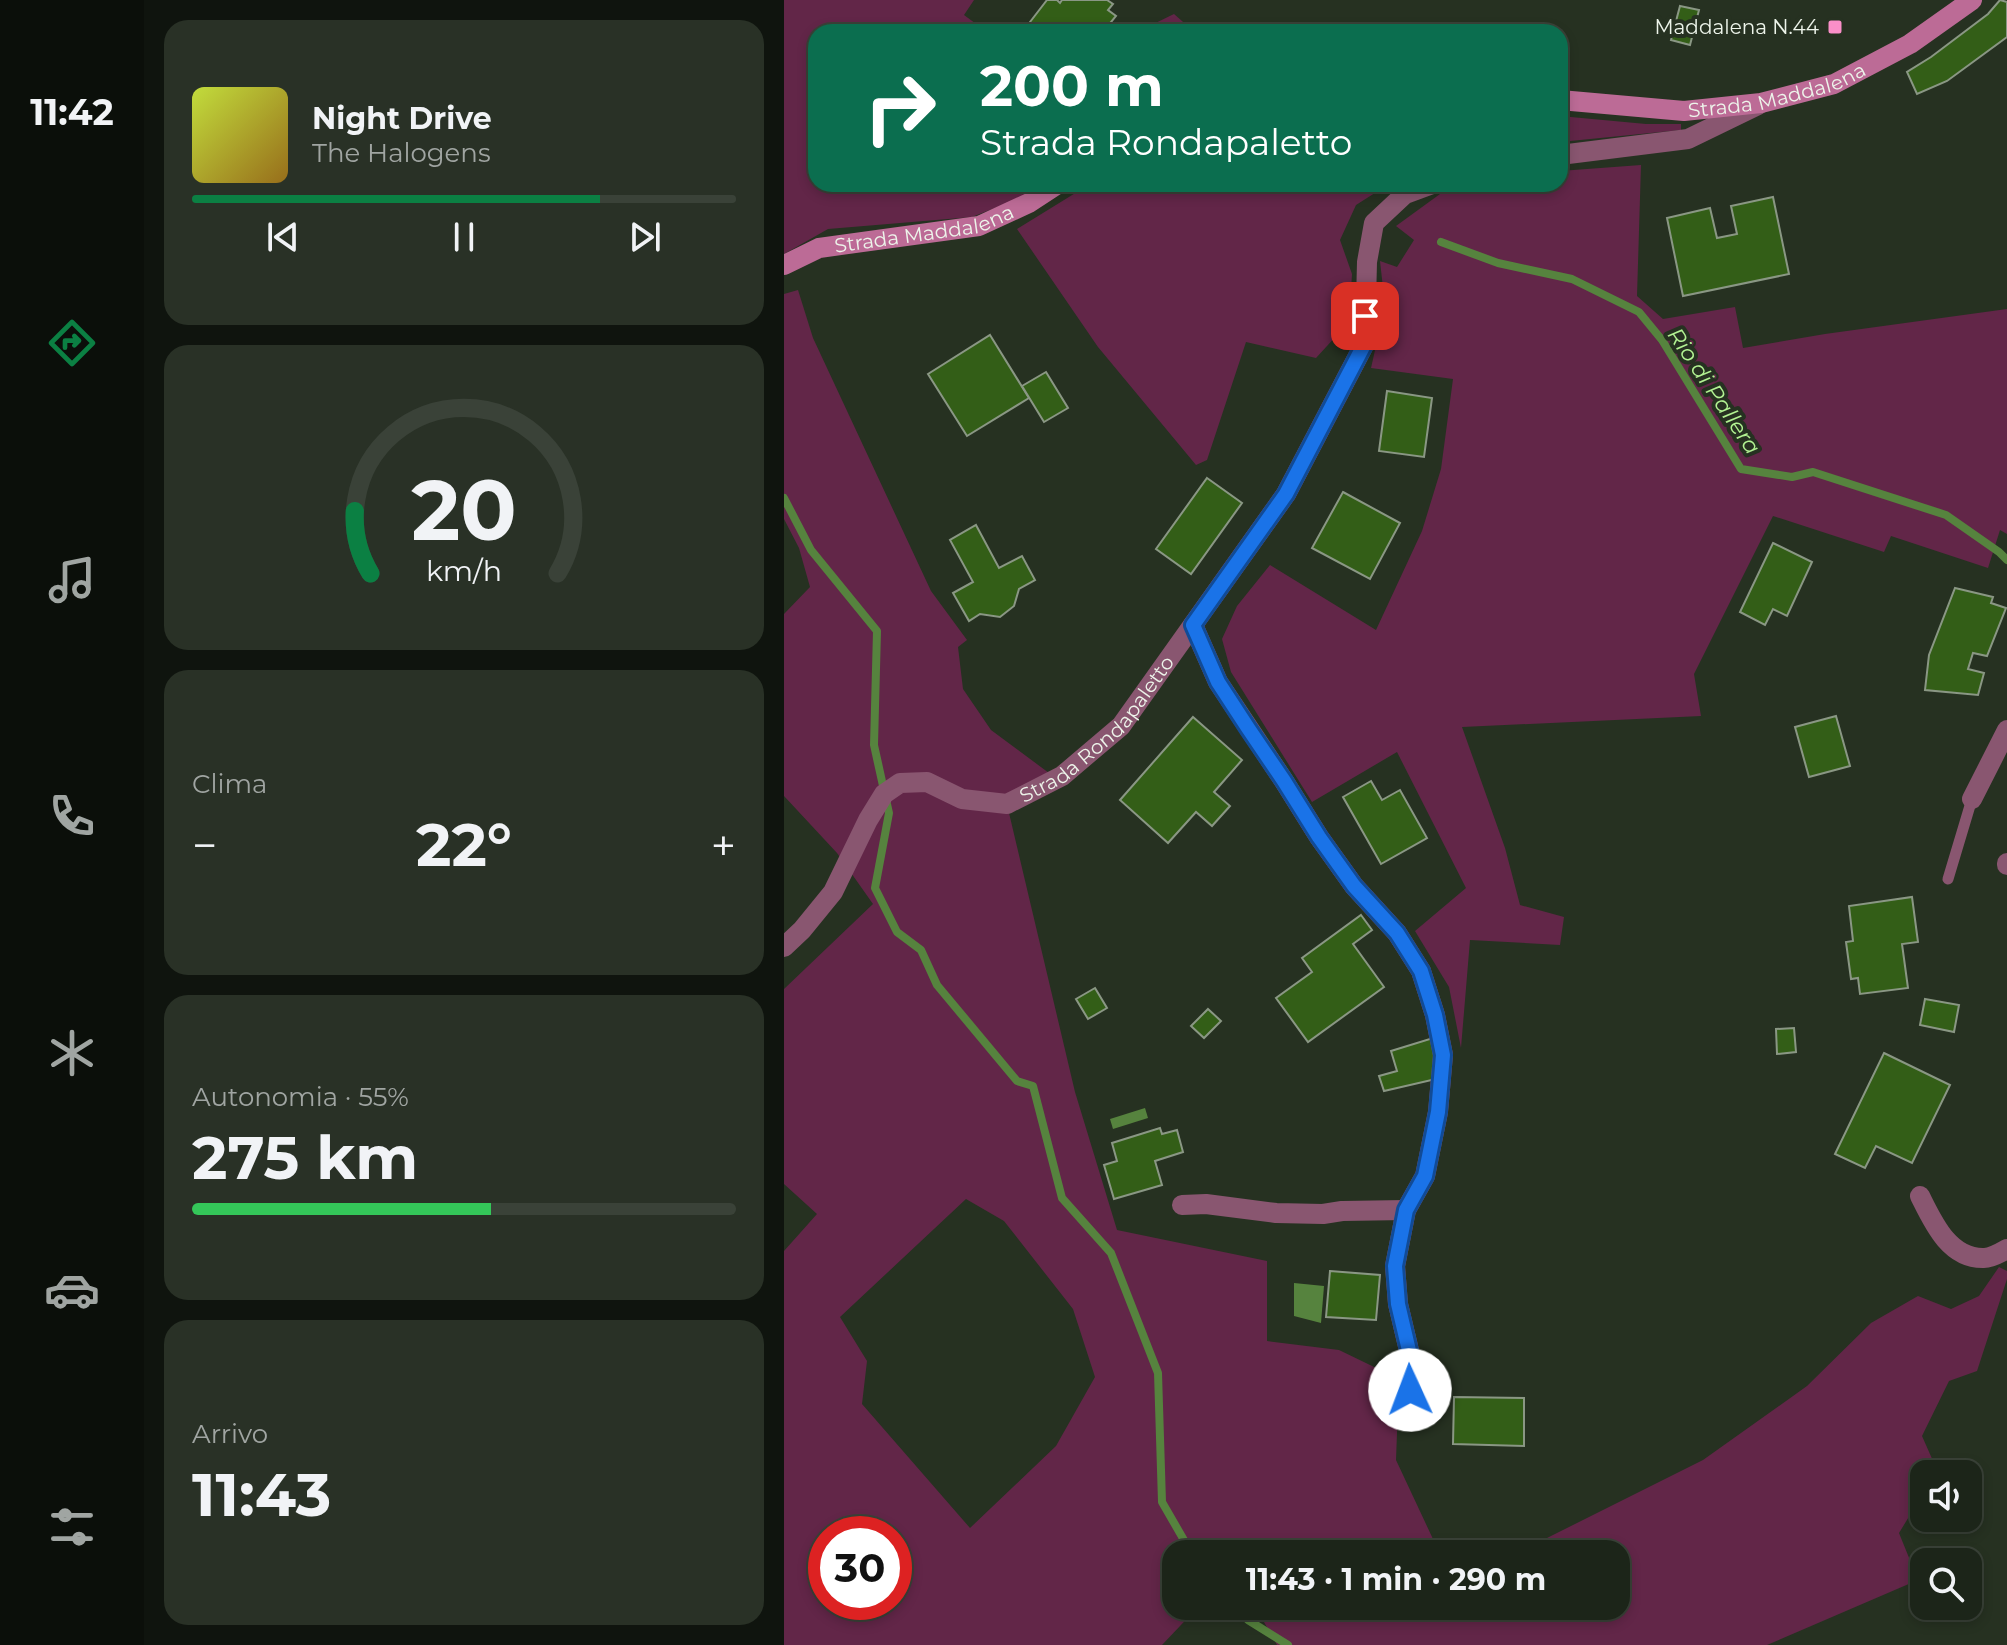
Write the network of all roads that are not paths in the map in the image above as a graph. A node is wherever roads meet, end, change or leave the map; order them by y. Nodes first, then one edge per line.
1 (1972, 0) edge
2 (1568, 101) edge
3 (1761, 103) junction
4 (1568, 154) edge
5 (1046, 192) edge
6 (1410, 192) edge
7 (784, 265) edge
8 (1193, 625) junction
9 (2007, 730) edge
10 (1972, 799) joint
11 (1948, 879) dead end
12 (784, 947) edge
13 (1920, 1196) dead end
14 (1182, 1205) dead end
15 (1406, 1210) junction
16 (2007, 1249) edge
17 (1409, 1420) dead end

1 - 3 street, Strada Maddalena
2 - 3 street, Strada Maddalena
3 - 4 street
5 - 7 street, Strada Maddalena
6 - 8 street, Strada Rondapaletto
8 - 12 street, Strada Rondapaletto
8 - 15 street
9 - 10 street
10 - 11 lane
13 - 16 street
14 - 15 street
15 - 17 street

